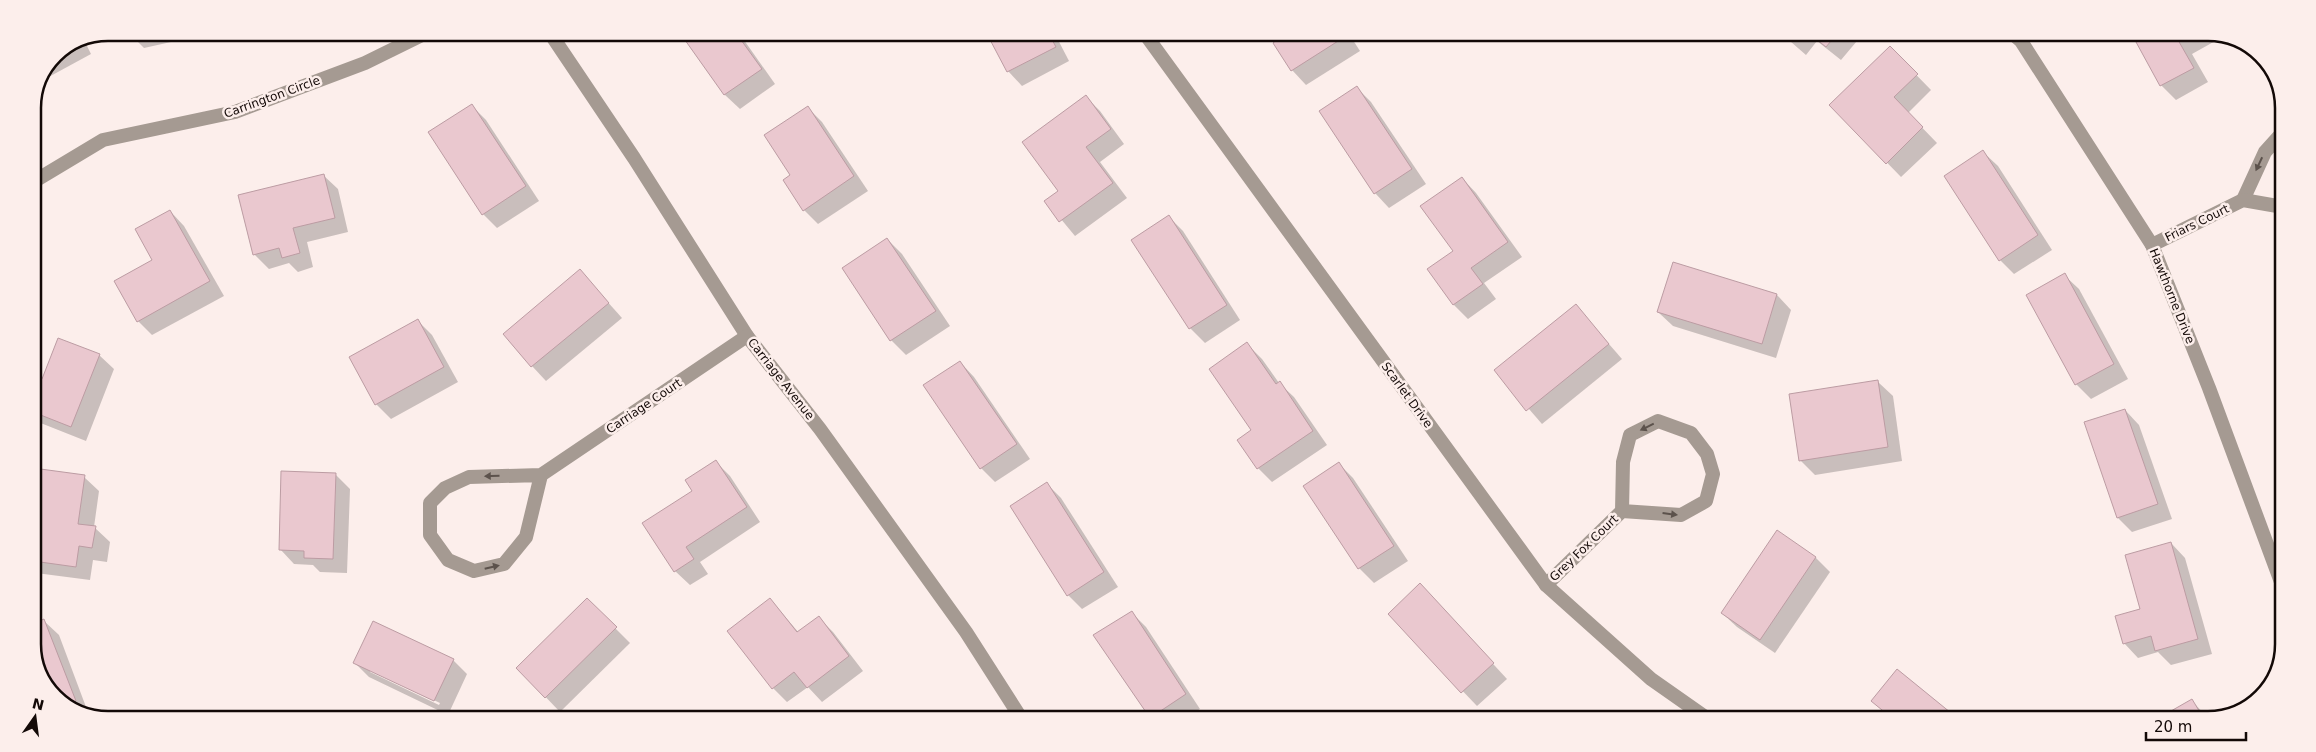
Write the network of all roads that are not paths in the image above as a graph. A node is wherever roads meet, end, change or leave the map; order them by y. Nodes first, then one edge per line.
1 (410, 41) edge
2 (555, 41) edge
3 (1151, 41) edge
4 (2021, 41) edge
5 (2275, 140) edge
6 (41, 177) edge
7 (2243, 200) junction
8 (2275, 206) edge
9 (2152, 245) junction
10 (747, 336) junction
11 (541, 475) junction
12 (1622, 511) junction
13 (2275, 566) edge
14 (1546, 585) junction
15 (1017, 711) edge
16 (1697, 711) edge

1 - 6 street, Carrington Circle
2 - 10 street, Carriage Avenue
3 - 14 street, Scarlet Drive
4 - 9 street, Hawthorne Drive
5 -> 7 street, Friars Court
7 - 8 street, Friars Court
7 - 9 street, Friars Court
9 - 13 street, Hawthorne Drive
10 - 11 street, Carriage Court
10 - 15 street, Carriage Avenue
11 -> 11 street
12 -> 12 street, Grey Fox Court
12 - 14 street, Grey Fox Court
14 - 16 street, Scarlet Drive

